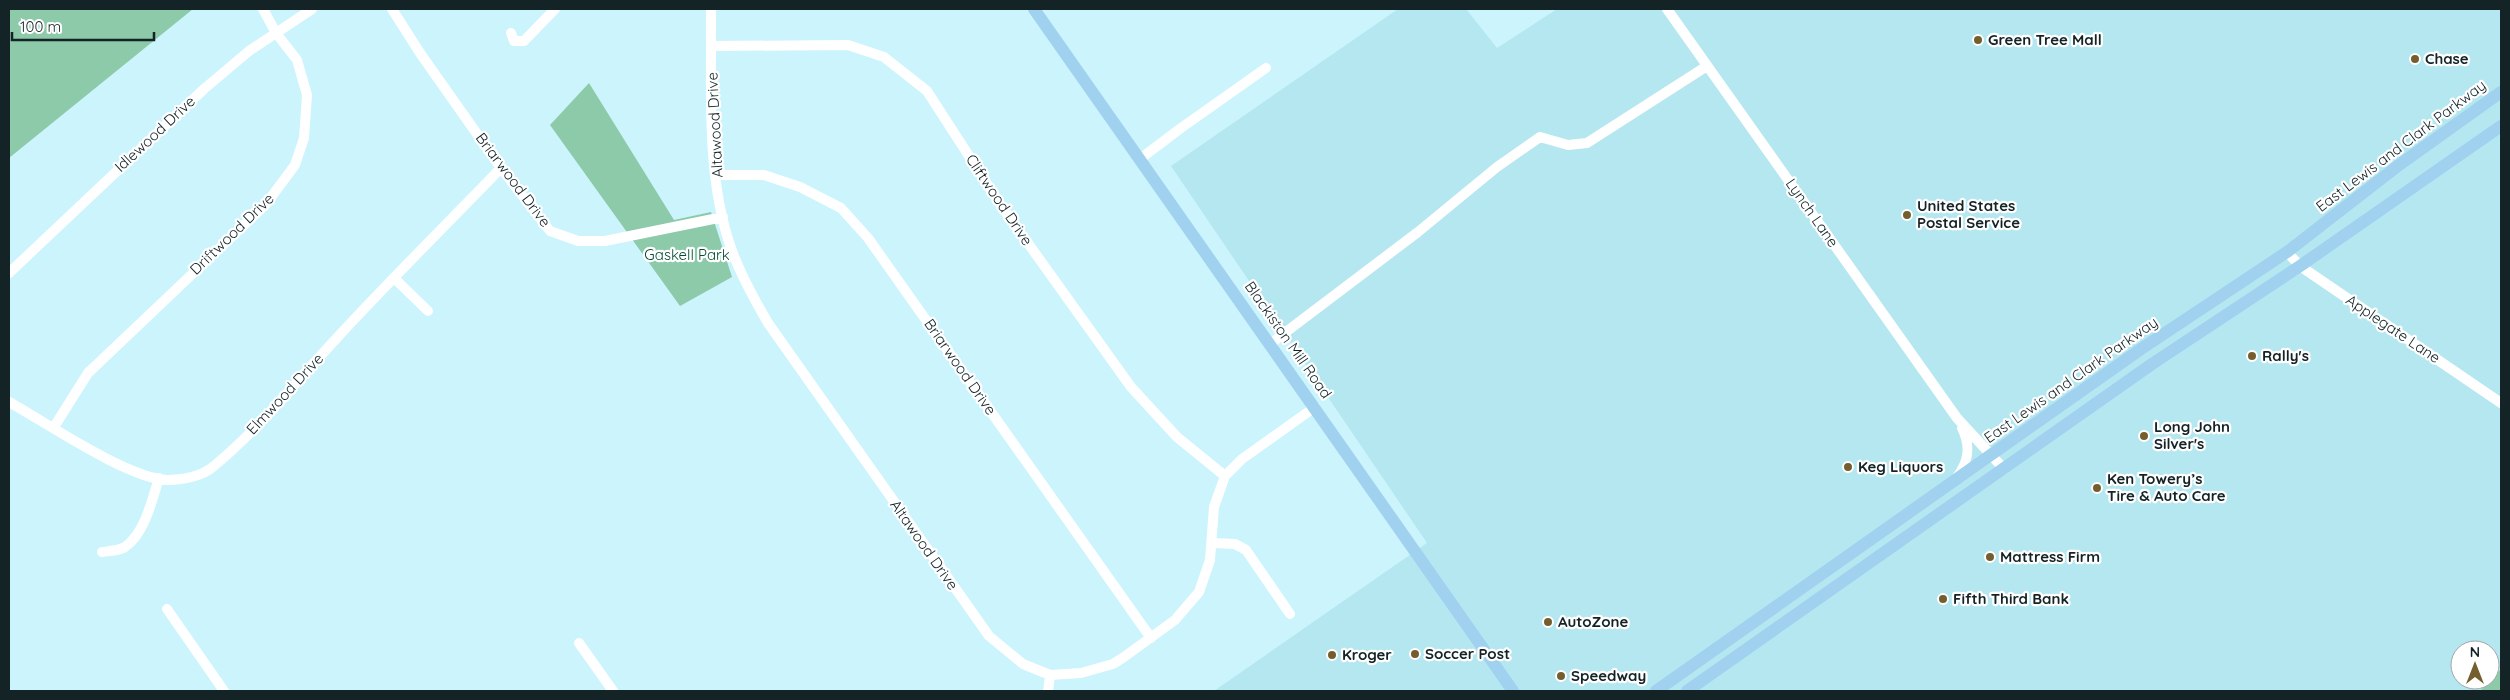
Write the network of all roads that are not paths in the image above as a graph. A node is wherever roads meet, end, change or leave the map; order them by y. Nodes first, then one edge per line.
1 (263, 9) edge
2 (312, 9) edge
3 (392, 9) edge
4 (555, 9) edge
5 (711, 9) edge
6 (1034, 9) edge
7 (1667, 9) edge
8 (276, 33) junction
9 (511, 33) dead end
10 (712, 46) junction
11 (1707, 66) junction
12 (1266, 68) dead end
13 (2501, 92) edge
14 (2501, 126) edge
15 (1140, 159) junction
16 (501, 168) junction
17 (716, 175) junction
18 (723, 217) junction
19 (2287, 252) junction
20 (2300, 266) junction
21 (9, 273) edge
22 (394, 278) junction
23 (428, 310) dead end
24 (1270, 344) junction
25 (9, 402) edge
26 (2501, 403) edge
27 (1315, 408) junction
28 (1957, 418) junction
29 (54, 428) junction
30 (1991, 455) junction
31 (2004, 469) junction
32 (1225, 476) junction
33 (159, 478) junction
34 (1953, 483) junction
35 (1213, 543) junction
36 (102, 552) dead end
37 (167, 609) dead end
38 (1290, 614) dead end
39 (1151, 638) junction
40 (579, 643) dead end
41 (1050, 675) junction
42 (224, 691) edge
43 (613, 691) edge
44 (1048, 691) edge
45 (1513, 691) edge
46 (1656, 691) edge
47 (1687, 691) edge

1 - 8 street, Driftwood Drive
2 - 8 street, Idlewood Drive
3 - 16 street, Briarwood Drive
4 - 9 street
5 - 10 street, Altawood Drive
6 - 15 main road, Blackiston Mill Road
7 - 11 street, Lynch Lane
8 - 21 street, Idlewood Drive
8 - 29 street, Driftwood Drive
10 - 17 street, Altawood Drive
10 - 32 street, Cliftwood Drive
11 - 24 street
11 - 28 street, Lynch Lane
12 - 15 street
13 - 19 main road, East Lewis and Clark Parkway
14 - 20 main road
15 - 24 main road, Blackiston Mill Road
16 - 18 street, Briarwood Drive
16 - 22 street, Elmwood Drive
17 - 18 street, Altawood Drive
17 - 39 street, Briarwood Drive
18 - 41 street, Altawood Drive
19 - 20 street, Applegate Lane
19 - 30 main road, East Lewis and Clark Parkway
20 - 26 street, Applegate Lane
20 - 31 main road
22 - 23 street
22 - 33 street, Elmwood Drive
24 - 27 main road, Blackiston Mill Road
25 - 29 street, Elmwood Drive
27 - 32 street, Altawood Drive
27 - 45 main road, Blackiston Mill Road
28 - 30 street, Lynch Lane
28 - 34 street, Lynch Lane
29 - 33 street, Elmwood Drive
30 - 31 street, Lynch Lane
30 - 34 main road, East Lewis and Clark Parkway
31 - 47 main road
32 - 35 street, Altawood Drive
33 - 36 street
34 - 46 main road, East Lewis and Clark Parkway
35 - 38 street
35 - 39 street, Altawood Drive
37 - 42 street
39 - 41 street, Altawood Drive
40 - 43 street
41 - 44 street

